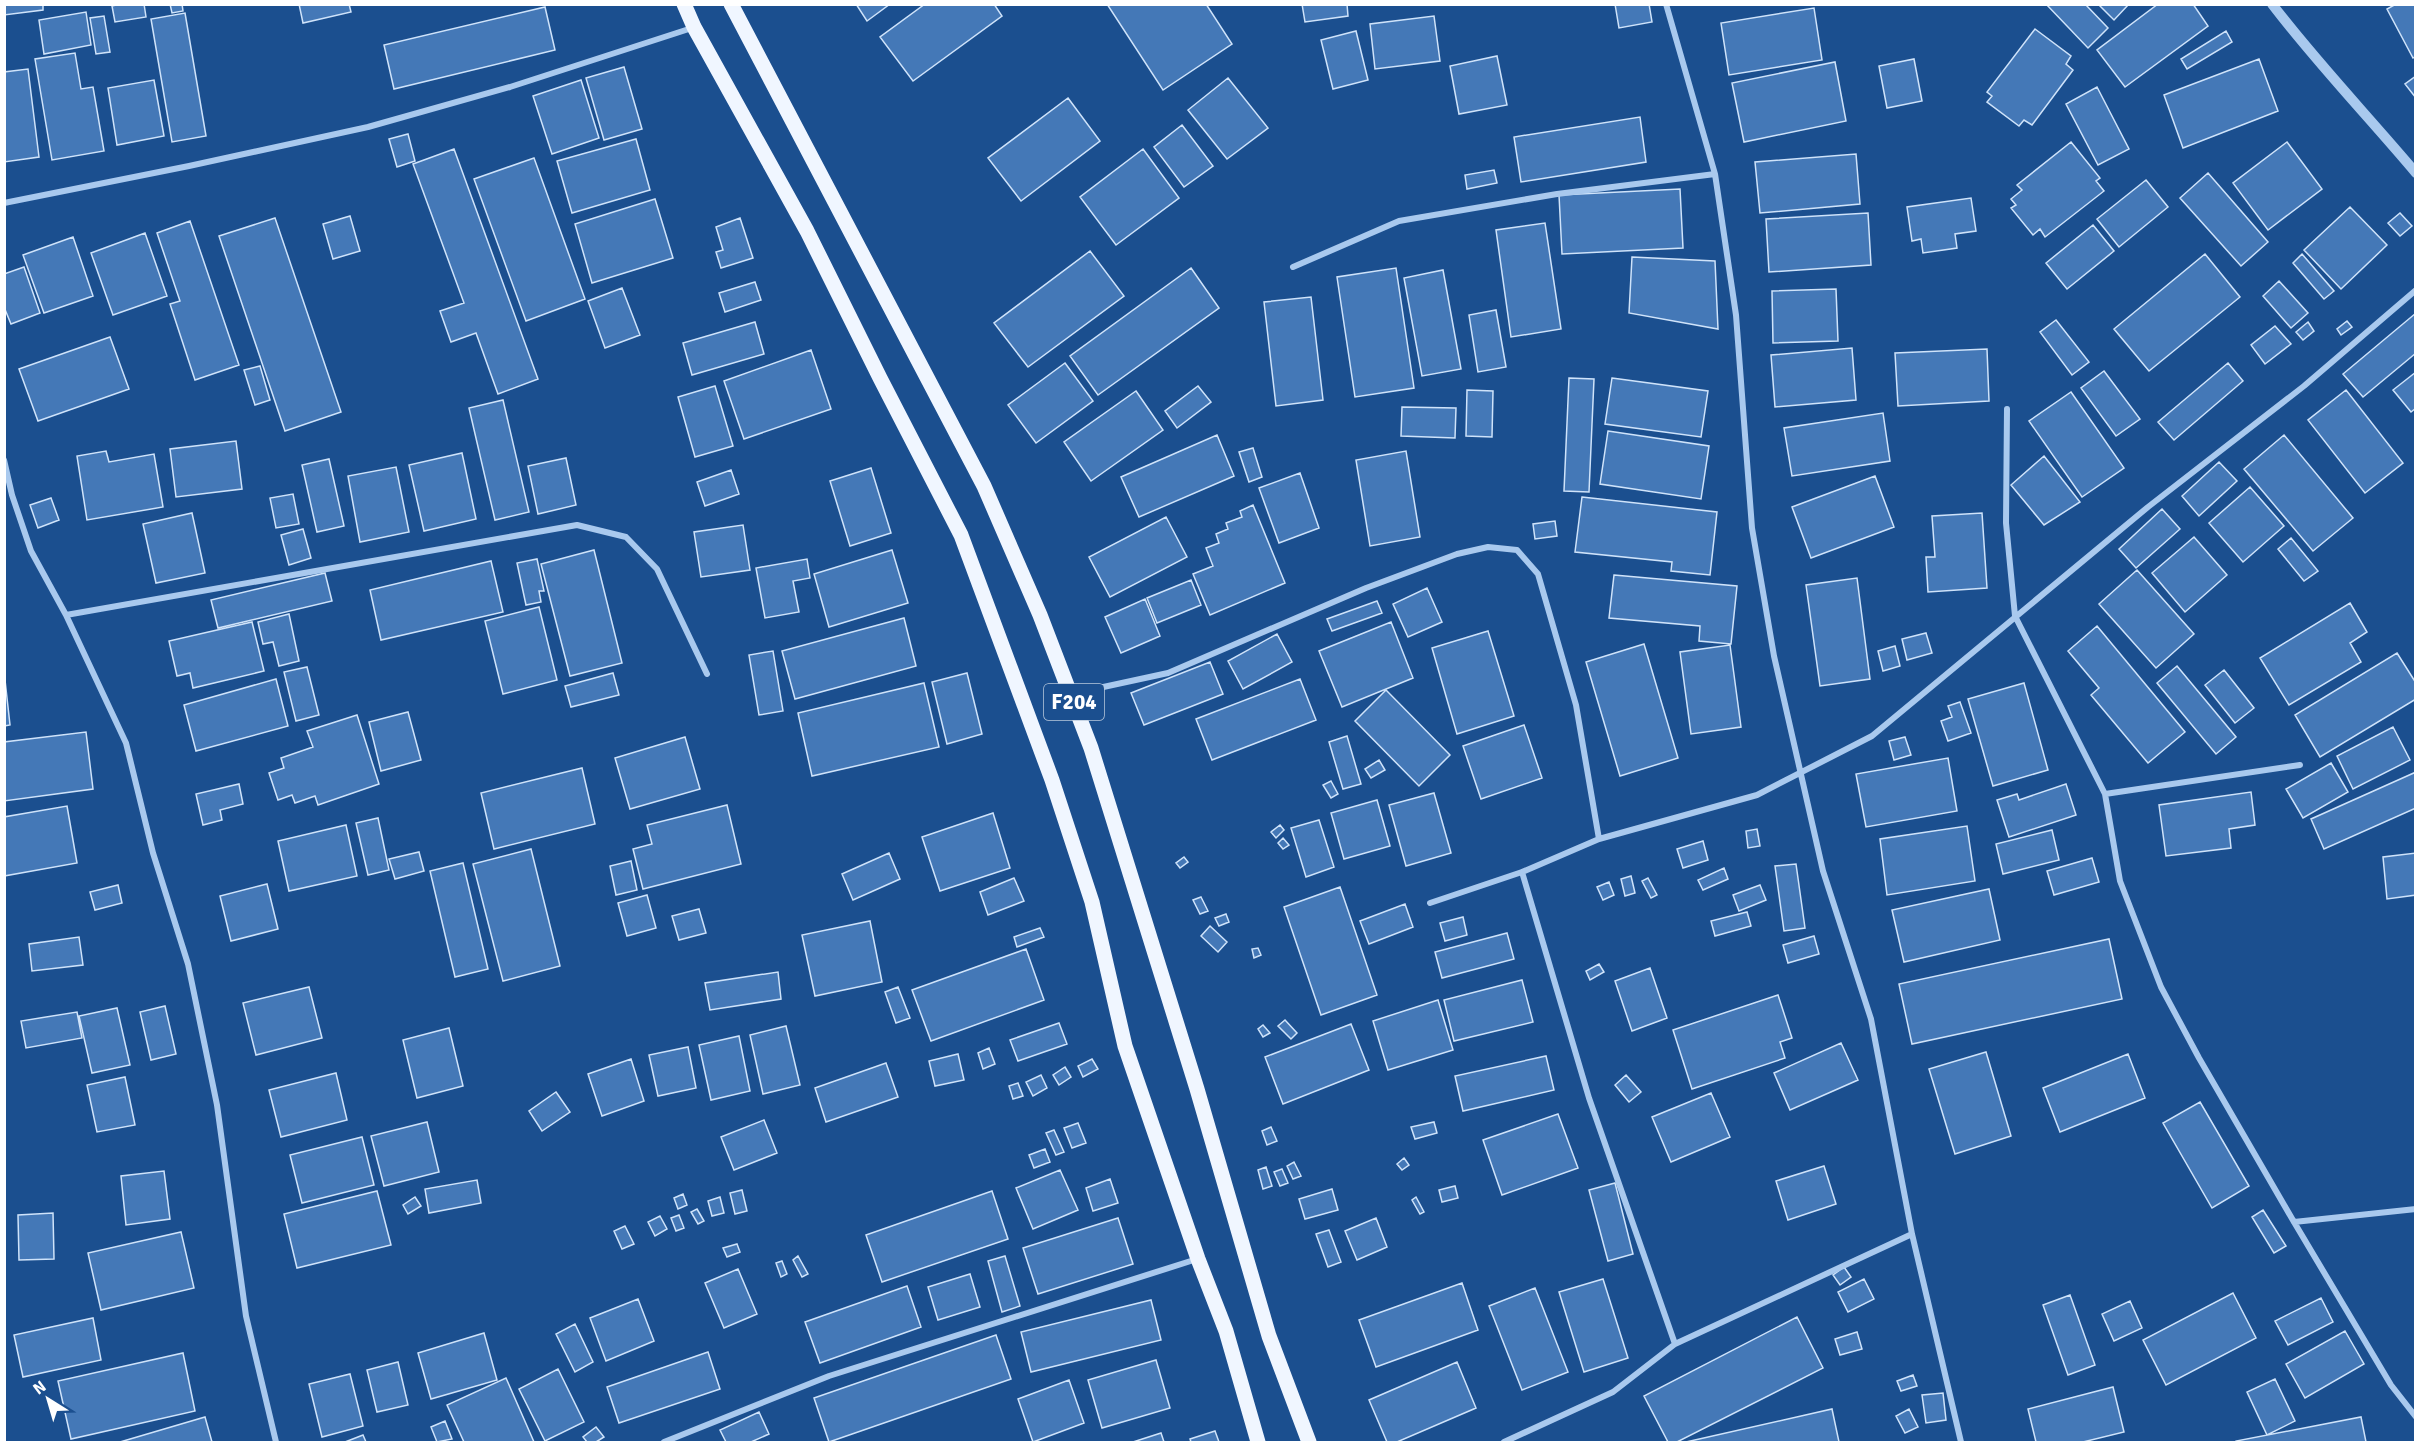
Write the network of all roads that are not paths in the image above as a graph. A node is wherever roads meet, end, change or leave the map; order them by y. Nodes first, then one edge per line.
1 (684, 4) edge
2 (731, 4) edge
3 (1666, 4) edge
4 (2272, 4) edge
5 (694, 27) junction
6 (2415, 173) edge
7 (1715, 174) junction
8 (4, 202) edge
9 (1293, 267) dead end
10 (2415, 290) edge
11 (2007, 409) dead end
12 (4, 460) edge
13 (12, 495) junction
14 (4, 497) edge
15 (66, 615) junction
16 (2015, 616) junction
17 (708, 674) dead end
18 (1071, 694) junction
19 (2300, 765) dead end
20 (1801, 773) junction
21 (2105, 794) junction
22 (1599, 839) junction
23 (1522, 872) junction
24 (1430, 903) dead end
25 (2415, 1209) edge
26 (2294, 1222) junction
27 (1912, 1234) junction
28 (1198, 1258) junction
29 (1675, 1344) junction
30 (2415, 1417) edge
31 (276, 1443) edge
32 (664, 1443) edge
33 (1258, 1443) edge
34 (1309, 1443) edge
35 (1504, 1443) edge
36 (1961, 1443) edge

1 - 5 main road, F204
2 - 18 main road, F204
3 - 7 street
4 - 6 street
5 - 8 street
5 - 28 main road, F204
7 - 9 street
7 - 20 street
10 - 16 street
11 - 16 street
12 - 13 street
13 - 14 street
13 - 15 street
15 - 17 street
15 - 31 street
16 - 20 street
16 - 21 street
18 - 22 street
18 - 34 main road, F204
19 - 21 street
20 - 22 street
20 - 27 street
21 - 26 street
22 - 23 street
23 - 24 street
23 - 29 street
25 - 26 street
26 - 30 street
27 - 29 street
27 - 36 street
28 - 32 street
28 - 33 main road, F204
29 - 35 street

